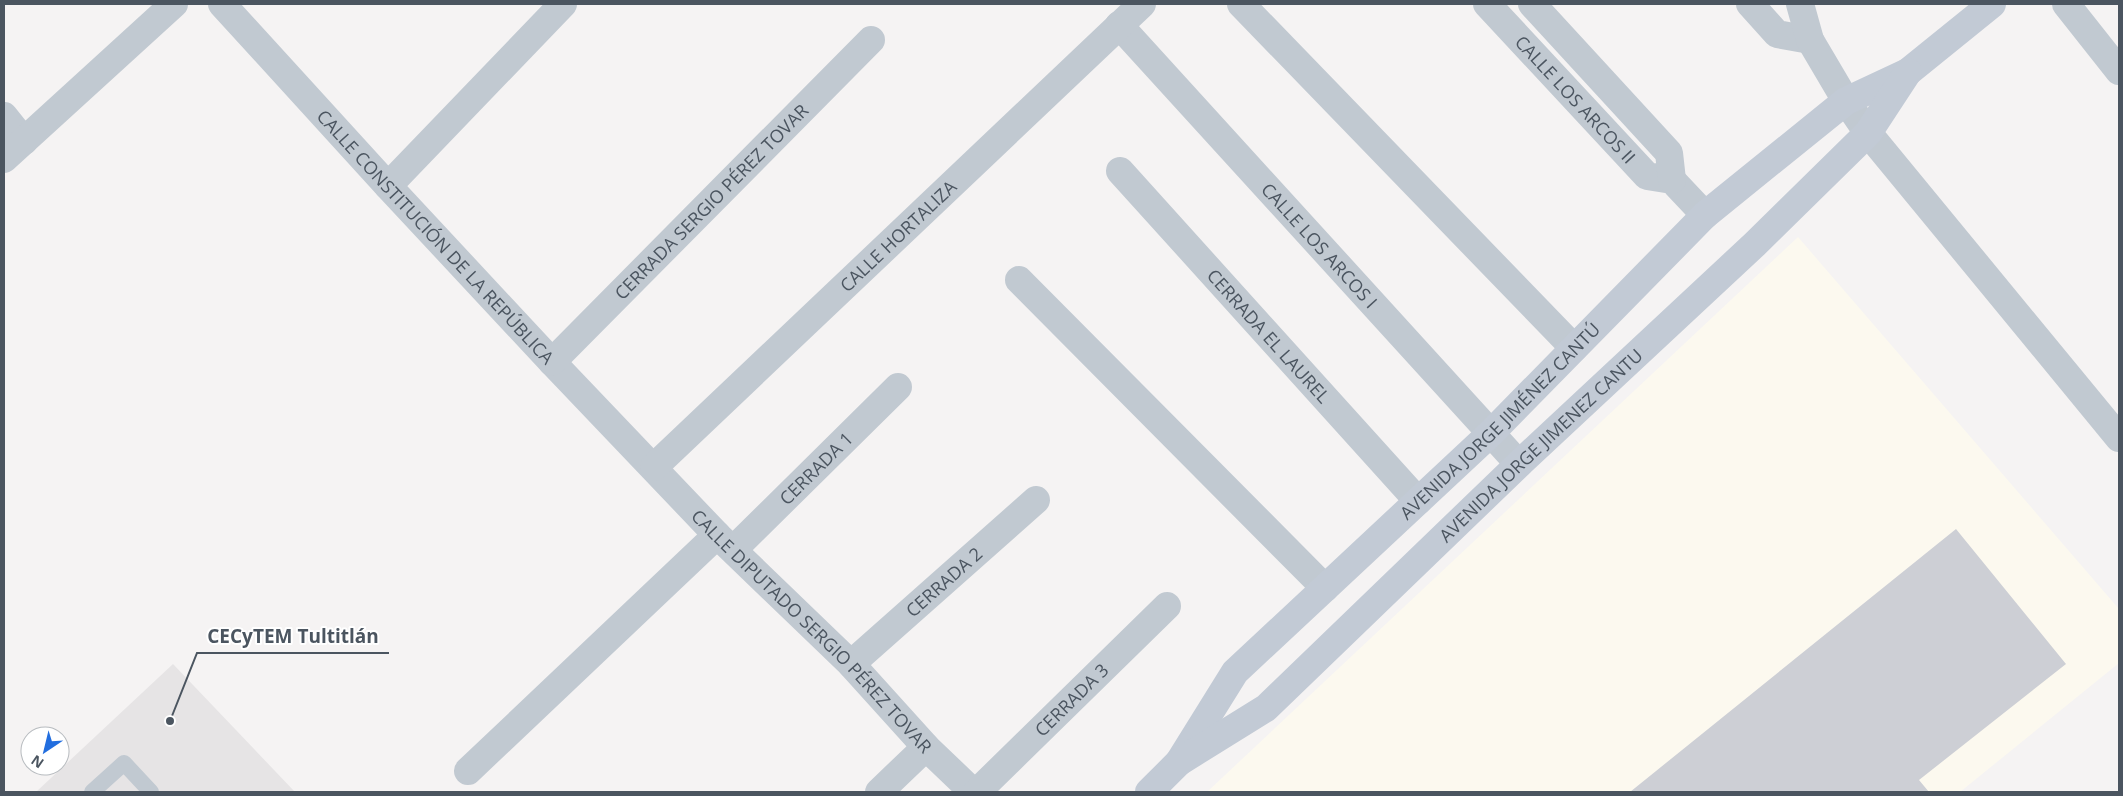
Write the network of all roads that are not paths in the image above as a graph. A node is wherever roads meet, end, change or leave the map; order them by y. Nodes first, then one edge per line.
1 (174, 4) edge
2 (564, 4) edge
3 (1142, 4) edge
4 (1241, 4) edge
5 (1487, 4) edge
6 (1531, 4) edge
7 (1750, 4) edge
8 (1800, 4) edge
9 (1992, 4) edge
10 (2066, 4) edge
11 (230, 6) edge
12 (1120, 25) junction
13 (1507, 26) junction
14 (870, 40) dead end
15 (1810, 40) junction
16 (2119, 71) edge
17 (1908, 72) junction
18 (1846, 102) junction
19 (4, 116) edge
20 (1868, 133) junction
21 (24, 141) junction
22 (4, 159) edge
23 (1120, 171) dead end
24 (1672, 180) junction
25 (388, 186) junction
26 (1705, 215) junction
27 (1019, 280) dead end
28 (1574, 348) junction
29 (552, 362) junction
30 (898, 387) dead end
31 (1491, 433) junction
32 (2119, 438) edge
33 (1519, 464) junction
34 (654, 467) junction
35 (1036, 500) dead end
36 (1418, 501) junction
37 (725, 542) junction
38 (1324, 588) junction
39 (1167, 606) dead end
40 (852, 664) junction
41 (926, 746) junction
42 (1179, 762) junction
43 (468, 771) dead end
44 (92, 792) edge
45 (151, 792) edge
46 (879, 792) edge
47 (975, 792) edge
48 (1149, 792) edge

1 - 21 street
2 - 25 street
3 - 12 street, CALLE HORTALIZA
4 - 28 street
5 - 13 street, CALLE LOS ARCOS II
6 - 13 street
6 - 24 street, CALLE LOS ARCOS II
7 - 15 street
8 - 15 street
9 - 17 main road, AVENIDA JORGE JIMENEZ CANTU
10 - 16 street
11 - 25 street, CALLE CONSTITUCIÓN DE LA REPÚBLICA
12 - 31 street, CALLE LOS ARCOS I
12 - 34 street, CALLE HORTALIZA
13 - 24 street, CALLE LOS ARCOS II
14 - 29 street, CERRADA SERGIO PÉREZ TOVAR
15 - 18 street
17 - 18 main road, AVENIDA JORGE JIMENEZ CANTU
17 - 20 main road, AVENIDA JORGE JIMENEZ CANTU
18 - 20 street
18 - 26 main road, AVENIDA JORGE JIMÉNEZ CANTÚ
19 - 21 street
20 - 32 street
20 - 33 main road, AVENIDA JORGE JIMENEZ CANTU
21 - 22 street
23 - 36 street, CERRADA EL LAUREL
24 - 26 street
25 - 29 street, CALLE CONSTITUCIÓN DE LA REPÚBLICA
26 - 28 main road, AVENIDA JORGE JIMÉNEZ CANTÚ
27 - 38 street
28 - 31 main road, AVENIDA JORGE JIMÉNEZ CANTÚ
29 - 34 street, CALLE CONSTITUCIÓN DE LA REPÚBLICA
30 - 37 street, CERRADA 1
31 - 33 street, CALLE LOS ARCOS I
31 - 36 main road, AVENIDA JORGE JIMÉNEZ CANTÚ
33 - 42 main road, AVENIDA JORGE JIMENEZ CANTU
34 - 37 street, CALLE DIPUTADO SERGIO PÉREZ TOVAR
35 - 40 street, CERRADA 2
36 - 38 main road, AVENIDA JORGE JIMÉNEZ CANTÚ
37 - 40 street, CALLE DIPUTADO SERGIO PÉREZ TOVAR
37 - 43 street, CERRADA 1
38 - 42 main road, AVENIDA JORGE JIMÉNEZ CANTÚ
39 - 47 street, CERRADA 3
40 - 41 street, CALLE DIPUTADO SERGIO PÉREZ TOVAR
41 - 46 street
41 - 47 street, CALLE DIPUTADO SERGIO PÉREZ TOVAR
42 - 48 main road, AVENIDA JORGE JIMENEZ CANTU
44 - 45 lane

